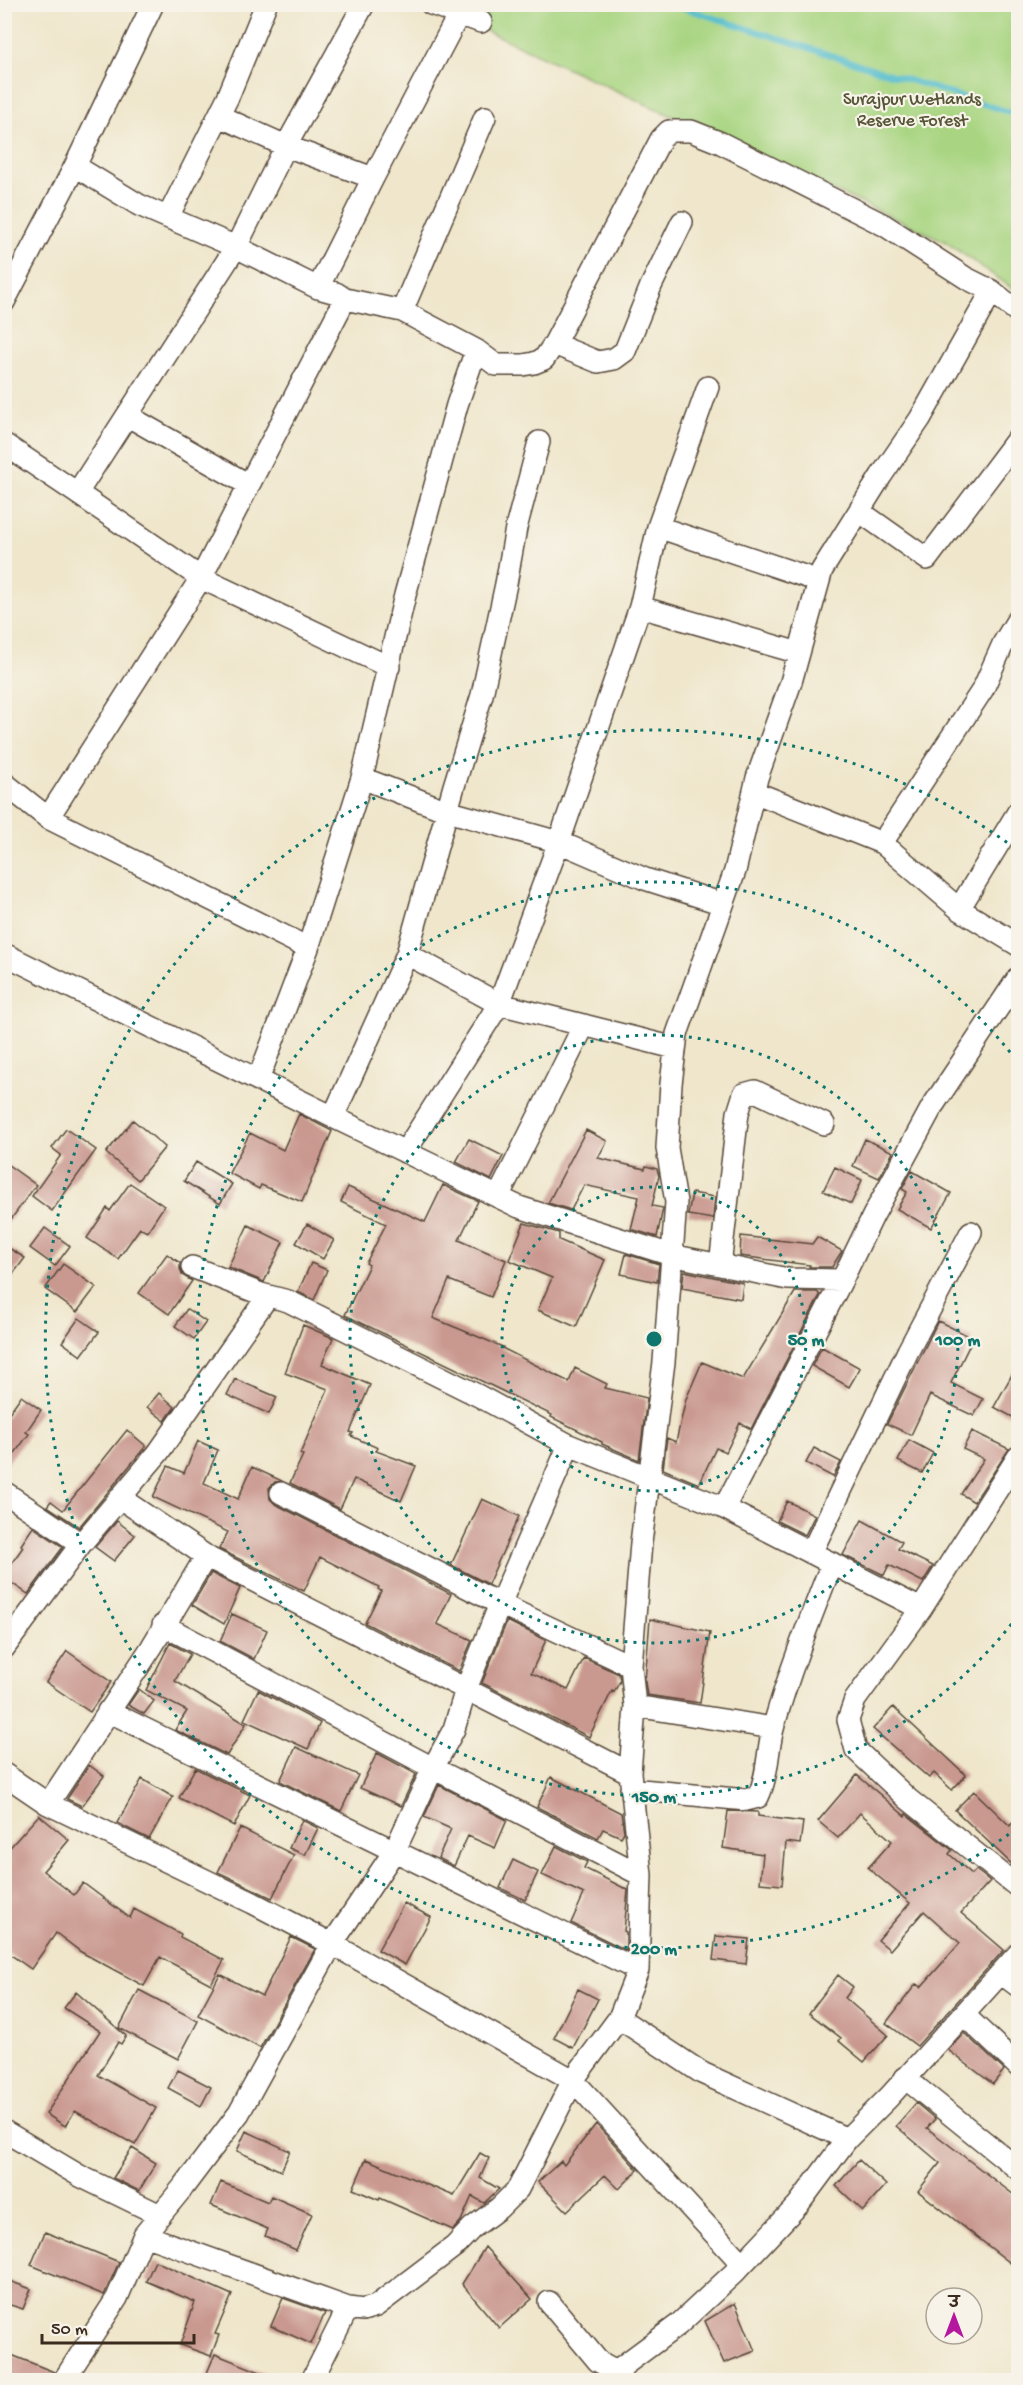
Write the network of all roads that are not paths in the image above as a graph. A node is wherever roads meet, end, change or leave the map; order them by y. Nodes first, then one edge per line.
1 (153, 4) edge
2 (266, 4) edge
3 (364, 4) edge
4 (431, 4) edge
5 (459, 14) junction
6 (481, 22) dead end
7 (219, 116) junction
8 (484, 117) dead end
9 (286, 146) junction
10 (75, 166) junction
11 (373, 178) junction
12 (168, 217) junction
13 (682, 222) dead end
14 (236, 248) junction
15 (8, 288) edge
16 (318, 288) junction
17 (992, 291) junction
18 (345, 299) junction
19 (402, 311) junction
20 (1018, 312) edge
21 (554, 344) junction
22 (476, 350) junction
23 (708, 387) dead end
24 (128, 416) junction
25 (1018, 438) edge
26 (539, 442) dead end
27 (4, 444) edge
28 (249, 485) junction
29 (77, 493) junction
30 (859, 511) junction
31 (658, 527) junction
32 (201, 578) junction
33 (819, 581) junction
34 (640, 607) junction
35 (1018, 619) edge
36 (799, 653) junction
37 (389, 667) junction
38 (362, 778) junction
39 (4, 783) edge
40 (754, 792) junction
41 (447, 811) junction
42 (1018, 812) edge
43 (48, 818) junction
44 (559, 842) junction
45 (882, 843) junction
46 (723, 904) junction
47 (959, 909) junction
48 (1018, 945) edge
49 (308, 948) junction
50 (4, 954) edge
51 (407, 954) junction
52 (1018, 978) edge
53 (500, 1004) junction
54 (584, 1025) junction
55 (675, 1048) junction
56 (258, 1080) junction
57 (333, 1117) junction
58 (824, 1124) dead end
59 (405, 1152) junction
60 (498, 1197) junction
61 (971, 1232) dead end
62 (671, 1255) junction
63 (720, 1265) junction
64 (192, 1267) dead end
65 (842, 1280) junction
66 (268, 1296) junction
67 (569, 1445) junction
68 (1018, 1457) edge
69 (650, 1479) junction
70 (5, 1493) edge
71 (281, 1493) dead end
72 (120, 1498) junction
73 (724, 1508) junction
74 (81, 1544) junction
75 (811, 1553) junction
76 (209, 1558) junction
77 (832, 1563) junction
78 (500, 1604) junction
79 (921, 1609) junction
80 (163, 1626) junction
81 (4, 1648) edge
82 (632, 1666) junction
83 (466, 1689) junction
84 (635, 1706) junction
85 (108, 1711) junction
86 (773, 1728) junction
87 (433, 1768) junction
88 (4, 1774) edge
89 (631, 1781) junction
90 (48, 1804) junction
91 (395, 1850) junction
92 (641, 1875) junction
93 (1018, 1887) edge
94 (332, 1944) junction
95 (1018, 1954) edge
96 (638, 1970) junction
97 (1010, 1980) edge
98 (964, 2015) junction
99 (619, 2018) junction
100 (1018, 2066) edge
101 (905, 2078) junction
102 (573, 2080) junction
103 (4, 2131) edge
104 (847, 2139) junction
105 (1018, 2169) edge
106 (160, 2215) junction
107 (144, 2235) junction
108 (742, 2264) junction
109 (549, 2302) dead end
110 (348, 2308) junction
111 (619, 2376) edge
112 (64, 2380) edge
113 (312, 2380) edge

1 - 10 street
2 - 7 street
3 - 9 street
4 - 5 street
5 - 6 street
5 - 11 street
7 - 9 street
7 - 12 street
8 - 19 street
9 - 11 street
9 - 14 street
10 - 12 street
10 - 15 street
11 - 16 street
12 - 14 street
13 - 21 street
14 - 16 street
14 - 24 street
16 - 18 street
17 - 20 street
17 - 21 street
17 - 30 street
18 - 19 street
18 - 28 street
19 - 22 street
21 - 22 street
22 - 37 street
23 - 31 street
24 - 28 street
24 - 29 street
25 - 30 street
26 - 41 street
27 - 29 street
28 - 32 street
29 - 32 street
30 - 33 street
31 - 33 street
31 - 34 street
32 - 37 street
32 - 43 street
33 - 36 street
34 - 36 street
34 - 44 street
35 - 45 street
36 - 40 street
37 - 38 street
38 - 41 street
38 - 49 street
39 - 43 street
40 - 45 street
40 - 46 street
41 - 44 street
41 - 51 street
42 - 47 street
43 - 49 street
44 - 46 street
44 - 53 street
45 - 47 street
46 - 55 street
47 - 48 street
49 - 56 street
50 - 56 street
51 - 53 street
51 - 57 street
52 - 65 street
53 - 54 street
53 - 59 street
54 - 55 street
54 - 60 street
55 - 62 street
56 - 57 street
57 - 59 street
58 - 63 street
59 - 60 street
60 - 62 street
61 - 75 street
62 - 63 street
62 - 69 street
63 - 65 street
64 - 66 street
65 - 73 street
66 - 67 street
66 - 72 street
67 - 69 street
67 - 78 street
68 - 79 street
69 - 73 street
69 - 82 street
70 - 74 street
71 - 78 street
72 - 74 street
72 - 76 street
73 - 75 street
74 - 81 street
75 - 77 street
76 - 80 street
76 - 83 street
77 - 79 street
77 - 86 street
78 - 82 street
78 - 83 street
79 - 93 street
80 - 85 street
80 - 87 street
82 - 84 street
83 - 87 street
83 - 89 street
84 - 86 street
84 - 89 street
85 - 90 street
85 - 91 street
86 - 89 street
87 - 91 street
87 - 92 street
88 - 90 street
89 - 92 street
90 - 94 street
91 - 94 street
91 - 96 street
92 - 96 street
94 - 102 street
94 - 106 street
95 - 97 street
96 - 99 street
97 - 98 street
98 - 100 street
98 - 101 street
99 - 102 street
99 - 104 street
101 - 104 street
101 - 105 street
102 - 108 street
102 - 110 street
103 - 106 street
104 - 108 street
106 - 107 street
107 - 110 street
107 - 112 street
108 - 111 street
109 - 111 street
110 - 113 street

